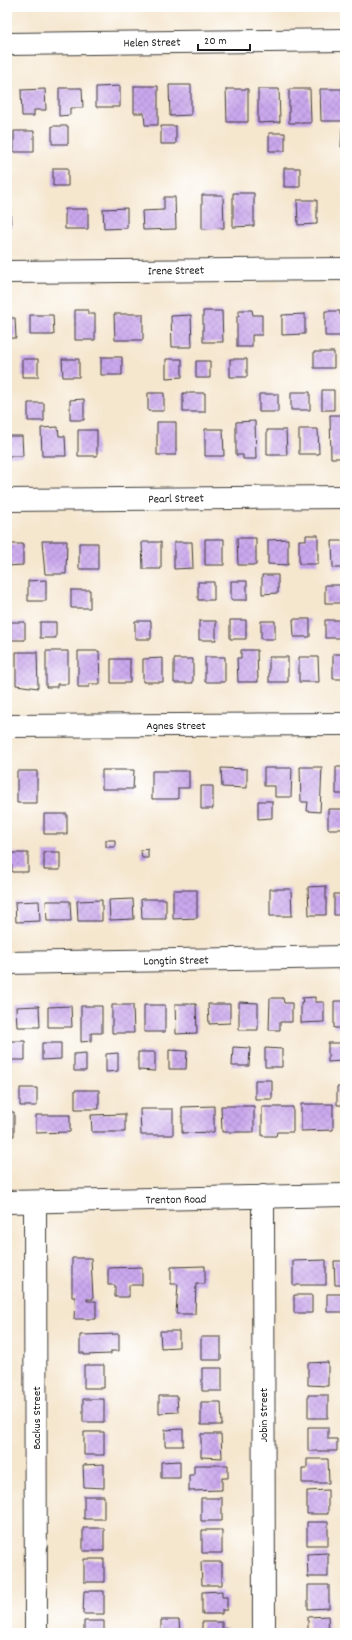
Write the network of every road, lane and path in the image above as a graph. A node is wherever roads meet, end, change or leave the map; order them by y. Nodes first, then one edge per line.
1 (345, 40) edge
2 (7, 44) edge
3 (345, 269) edge
4 (7, 272) edge
5 (345, 497) edge
6 (7, 500) edge
7 (345, 724) edge
8 (7, 726) edge
9 (345, 957) edge
10 (7, 963) edge
11 (345, 1195) edge
12 (263, 1196) junction
13 (7, 1202) edge
14 (34, 1202) junction
15 (36, 1633) edge
16 (264, 1633) edge

1 - 2 street, Helen Street
3 - 4 street, Irene Street
5 - 6 street, Pearl Street
7 - 8 street, Agnes Street
9 - 10 street, Longtin Street
11 - 12 street, Trenton Road
12 - 14 street, Trenton Road
12 - 16 street, Jobin Street
13 - 14 street, Trenton Road
14 - 15 street, Backus Street

